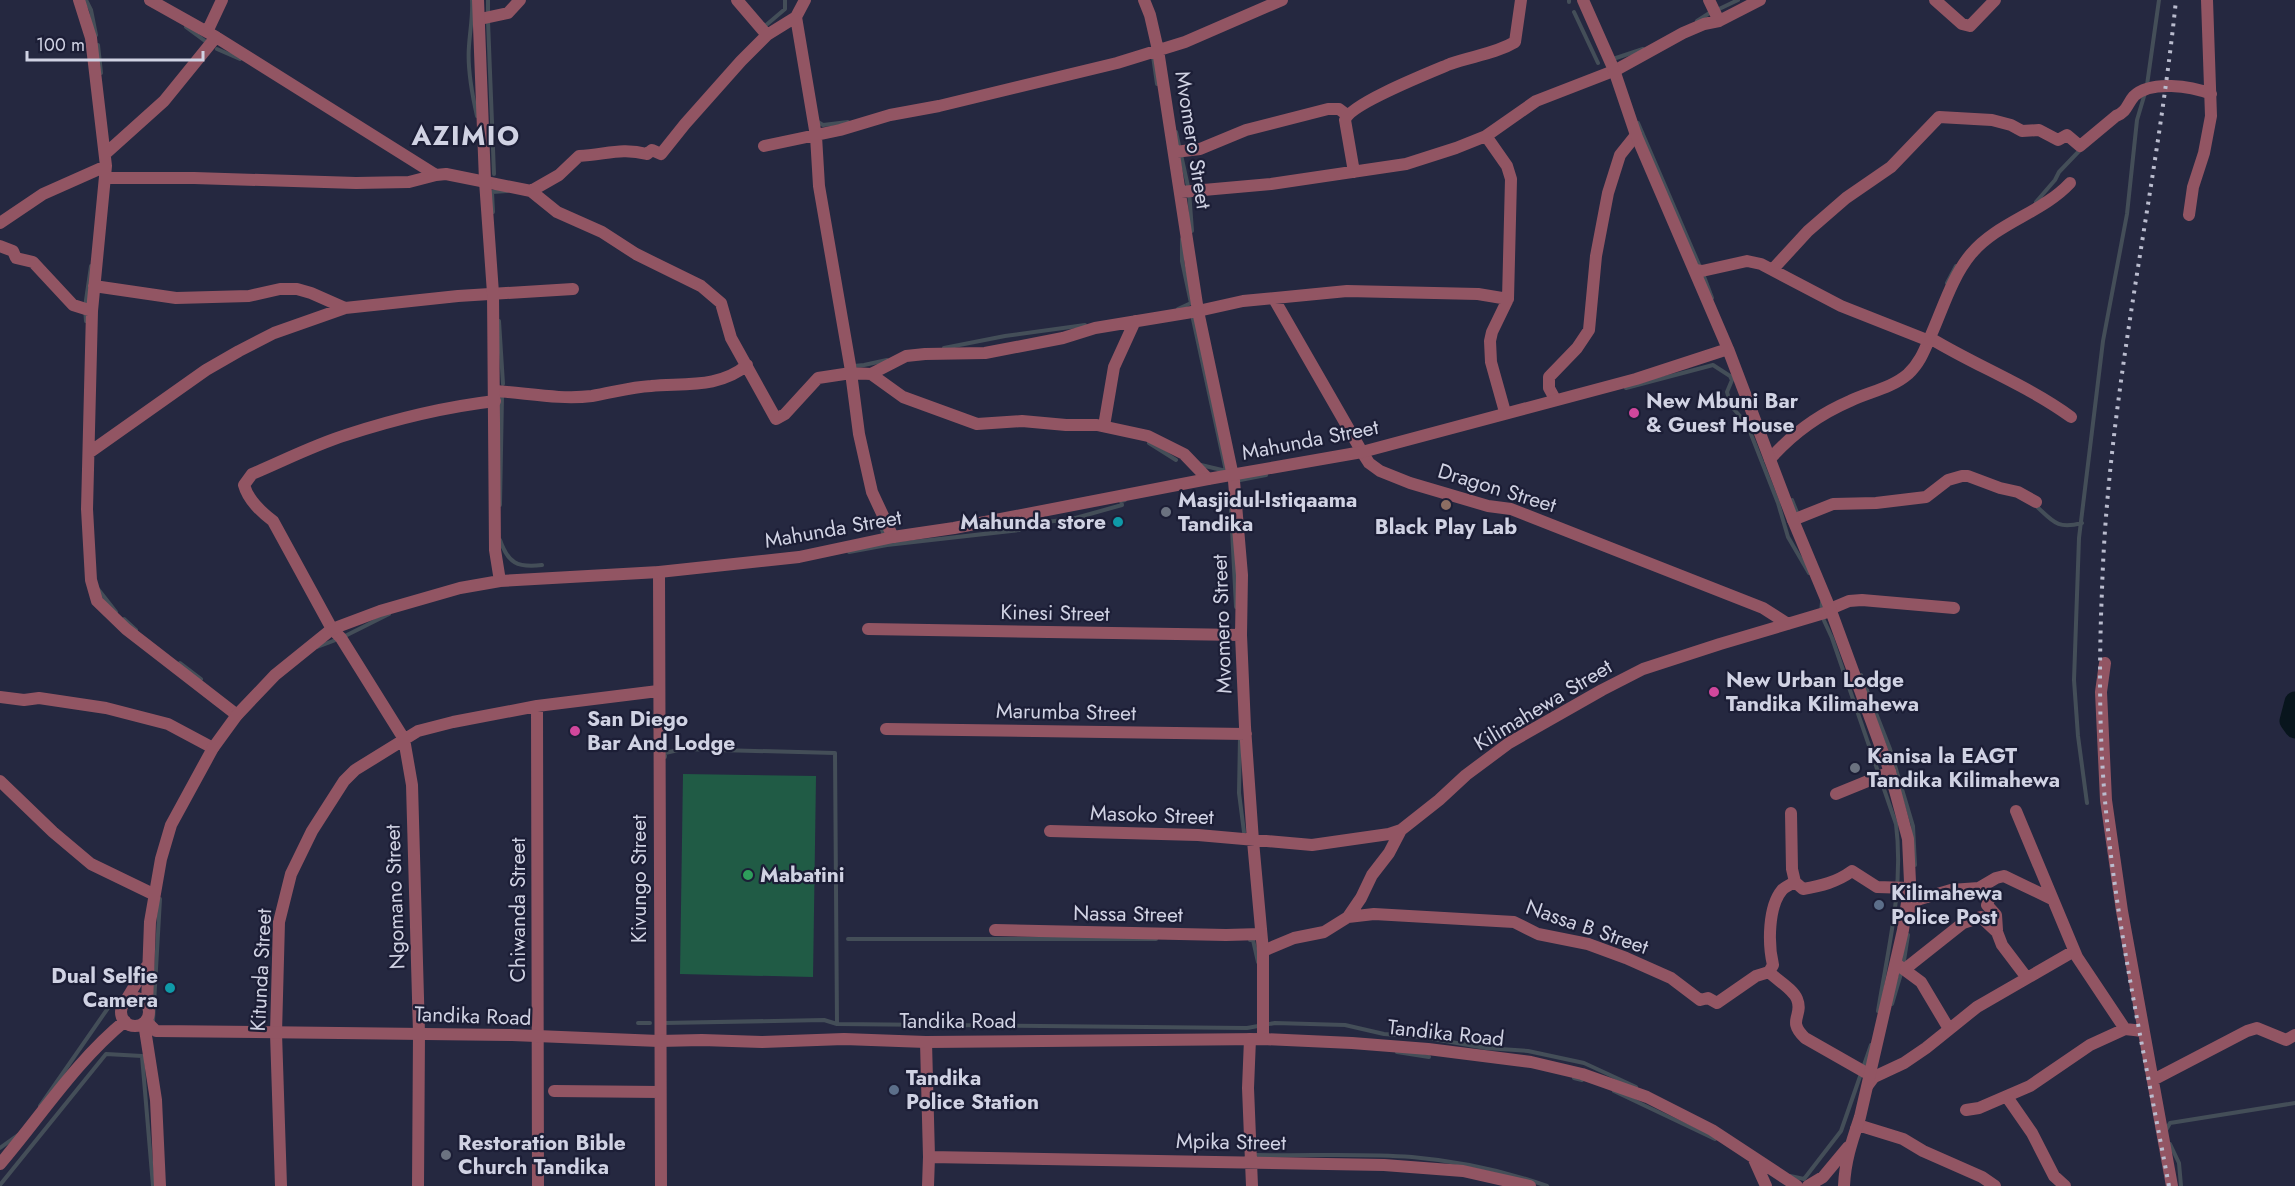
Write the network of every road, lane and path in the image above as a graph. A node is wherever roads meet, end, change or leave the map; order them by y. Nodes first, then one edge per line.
1 (79, 0) edge
2 (150, 0) edge
3 (222, 0) edge
4 (478, 0) edge
5 (520, 0) edge
6 (736, 0) edge
7 (805, 0) edge
8 (1144, 0) edge
9 (1282, 0) edge
10 (1521, 0) edge
11 (1583, 0) edge
12 (1709, 0) edge
13 (1760, 0) edge
14 (1935, 0) edge
15 (1995, 0) edge
16 (2206, 0) edge
17 (796, 17) junction
18 (480, 19) junction
19 (1719, 21) junction
20 (212, 34) junction
21 (767, 35) junction
22 (1158, 50) junction
23 (1614, 70) junction
24 (2211, 94) junction
25 (1347, 115) junction
26 (1636, 135) junction
27 (816, 136) junction
28 (1486, 136) junction
29 (764, 146) dead end
30 (1175, 152) junction
31 (106, 166) junction
32 (1353, 172) junction
33 (436, 175) junction
34 (485, 181) junction
35 (2070, 183) dead end
36 (531, 191) junction
37 (1181, 192) junction
38 (2189, 215) dead end
39 (0, 223) edge
40 (0, 246) edge
41 (1773, 269) junction
42 (1695, 270) junction
43 (94, 286) junction
44 (573, 289) dead end
45 (493, 293) junction
46 (1274, 299) junction
47 (1508, 299) junction
48 (345, 308) junction
49 (92, 311) junction
50 (1198, 311) junction
51 (1135, 321) junction
52 (1930, 338) junction
53 (1728, 349) junction
54 (747, 365) junction
55 (851, 374) junction
56 (871, 374) junction
57 (495, 396) junction
58 (1555, 399) junction
59 (1505, 412) junction
60 (2071, 417) dead end
61 (1104, 426) junction
62 (90, 452) junction
63 (1362, 452) junction
64 (1770, 459) junction
65 (1233, 475) junction
66 (1208, 479) junction
67 (2036, 502) dead end
68 (1793, 520) junction
69 (893, 537) junction
70 (659, 572) junction
71 (500, 581) junction
72 (1954, 608) dead end
73 (1831, 610) junction
74 (1788, 624) junction
75 (332, 629) junction
76 (868, 629) dead end
77 (1241, 635) junction
78 (2105, 663) dead end
79 (658, 691) junction
80 (0, 697) edge
81 (537, 706) junction
82 (237, 715) junction
83 (886, 729) dead end
84 (1246, 734) junction
85 (404, 739) junction
86 (213, 748) junction
87 (1890, 772) junction
88 (0, 781) edge
89 (1836, 794) dead end
90 (2016, 811) dead end
91 (1791, 813) dead end
92 (1401, 830) junction
93 (1050, 831) dead end
94 (1252, 841) junction
95 (1795, 882) junction
96 (1909, 888) junction
97 (1979, 888) junction
98 (153, 894) junction
99 (2052, 900) junction
100 (1348, 917) junction
101 (1905, 918) junction
102 (995, 930) dead end
103 (1997, 932) junction
104 (1260, 934) junction
105 (1263, 951) junction
106 (2074, 951) junction
107 (1900, 965) junction
108 (147, 966) junction
109 (1769, 972) junction
110 (2027, 978) junction
111 (126, 1000) junction
112 (147, 1004) junction
113 (125, 1022) junction
114 (145, 1022) junction
115 (1949, 1029) junction
116 (2125, 1029) junction
117 (2143, 1030) junction
118 (276, 1033) junction
119 (419, 1033) junction
120 (2295, 1035) edge
121 (538, 1037) junction
122 (1250, 1039) junction
123 (1263, 1039) junction
124 (659, 1041) junction
125 (926, 1042) junction
126 (1869, 1080) junction
127 (2153, 1080) junction
128 (554, 1091) dead end
129 (660, 1092) junction
130 (2007, 1097) junction
131 (1966, 1110) dead end
132 (1856, 1129) junction
133 (1849, 1146) junction
134 (1753, 1156) junction
135 (929, 1157) junction
136 (1253, 1161) junction
137 (0, 1164) edge
138 (160, 1186) edge
139 (281, 1186) edge
140 (418, 1186) edge
141 (538, 1186) edge
142 (661, 1186) edge
143 (928, 1186) edge
144 (1252, 1186) edge
145 (1530, 1186) edge
146 (1766, 1186) edge
147 (1797, 1186) edge
148 (1808, 1186) edge
149 (1844, 1186) edge
150 (1995, 1186) edge
151 (2063, 1186) edge
152 (2172, 1186) edge

1 - 31 street
2 - 20 street
3 - 20 street
4 - 18 street
5 - 18 street
6 - 21 street
7 - 17 street
8 - 22 street, Mvomero Street
9 - 22 street
10 - 25 street
11 - 23 street
12 - 19 street
13 - 19 street
14 - 15 street
16 - 24 street
17 - 21 street
17 - 27 street
18 - 34 street
19 - 23 street
20 - 31 street
20 - 33 street
21 - 36 street
22 - 27 street
22 - 30 street, Mvomero Street
23 - 26 street
23 - 28 street
24 - 38 street
24 - 41 street
25 - 30 street
25 - 32 street
26 - 42 street
26 - 58 street
27 - 29 street
27 - 55 street
28 - 32 street
28 - 47 street
30 - 37 street, Mvomero Street
31 - 33 street
31 - 39 street
31 - 43 street
32 - 37 street
33 - 34 street
34 - 36 street
34 - 45 street
35 - 52 street
36 - 54 street
37 - 50 street, Mvomero Street
40 - 49 street
41 - 42 street
41 - 52 street
42 - 53 street
43 - 48 street
43 - 49 street
44 - 45 street
45 - 48 street
45 - 57 street
46 - 47 street
46 - 50 street
46 - 63 street, Dragon Street
47 - 59 street
48 - 62 street
49 - 62 street
50 - 51 street
50 - 65 street, Mvomero Street
51 - 56 street
51 - 61 street
52 - 60 street
52 - 64 street
53 - 58 street, Mahunda Street
53 - 64 street
54 - 55 street
54 - 57 street
55 - 56 street
55 - 69 street
56 - 61 street
57 - 71 street
57 - 75 street, Ngomano Street
58 - 59 street, Mahunda Street
59 - 63 street, Mahunda Street
61 - 66 street
62 - 82 street
63 - 65 street, Mahunda Street
63 - 74 street, Dragon Street
64 - 68 street
65 - 66 street, Mahunda Street
65 - 77 street, Mvomero Street
66 - 69 street, Mahunda Street
67 - 68 street
68 - 73 street
69 - 70 street, Mahunda Street
70 - 71 street, Mahunda Street
70 - 79 street, Kivungo Street
71 - 75 street, Mahunda Street
72 - 73 street, Kilimahewa Street
73 - 74 street, Kilimahewa Street
73 - 87 street
74 - 92 street, Kilimahewa Street
75 - 82 street, Mahunda Street
75 - 85 street, Ngomano Street
76 - 77 street, Kinesi Street
77 - 84 street, Mvomero Street
78 - 117 street
79 - 81 street, Kitunda Street
79 - 124 street, Kivungo Street
80 - 86 street
81 - 85 street, Kitunda Street
81 - 121 street, Chiwanda Street
82 - 86 street, Mahunda Street
83 - 84 street, Marumba Street
84 - 94 street, Mvomero Street
85 - 118 street, Kitunda Street
85 - 119 street, Ngomano Street
86 - 98 street, Mahunda Street
87 - 89 street
87 - 96 street
88 - 98 street
90 - 99 street
91 - 95 street
92 - 94 street, Kilimahewa Street
92 - 100 street
93 - 94 street, Masoko Street
94 - 104 street, Mvomero Street
95 - 96 street
95 - 109 street
96 - 101 street
97 - 99 street
97 - 101 street
97 - 103 street
98 - 108 street, Mahunda Street
99 - 106 street
100 - 105 street
100 - 109 street, Nassa B Street
101 - 107 street
102 - 104 street, Nassa Street
103 - 107 street
103 - 110 street
104 - 105 street, Mvomero Street
105 - 123 street, Mvomero Street
106 - 110 street
106 - 116 street
107 - 115 street
107 - 126 street
108 - 111 street
108 - 112 street, Mahunda Street
109 - 126 street
110 - 115 street
111 - 112 street
111 - 113 street
112 - 114 street
113 - 114 street
113 - 137 street
114 - 118 street, Tandika Road
114 - 138 street
115 - 126 street
116 - 117 street
116 - 130 street
117 - 127 street
118 - 119 street, Tandika Road
118 - 139 street, Kitunda Street
119 - 121 street, Tandika Road
119 - 140 street, Ngomano Street
120 - 127 street
121 - 124 street, Tandika Road
121 - 141 street, Chiwanda Street
122 - 123 street, Tandika Road
122 - 125 street, Tandika Road
122 - 136 street
123 - 134 street, Tandika Road
124 - 125 street, Tandika Road
124 - 129 street, Kivungo Street
125 - 135 street
126 - 132 street
127 - 152 street
128 - 129 street
129 - 142 street, Kivungo Street
130 - 131 street
130 - 151 street
132 - 133 street
132 - 150 street
133 - 148 street
133 - 149 street
134 - 146 street
134 - 147 street, Tandika Road
135 - 136 street, Mpika Street
135 - 143 street
136 - 144 street
136 - 145 street, Mpika Street

